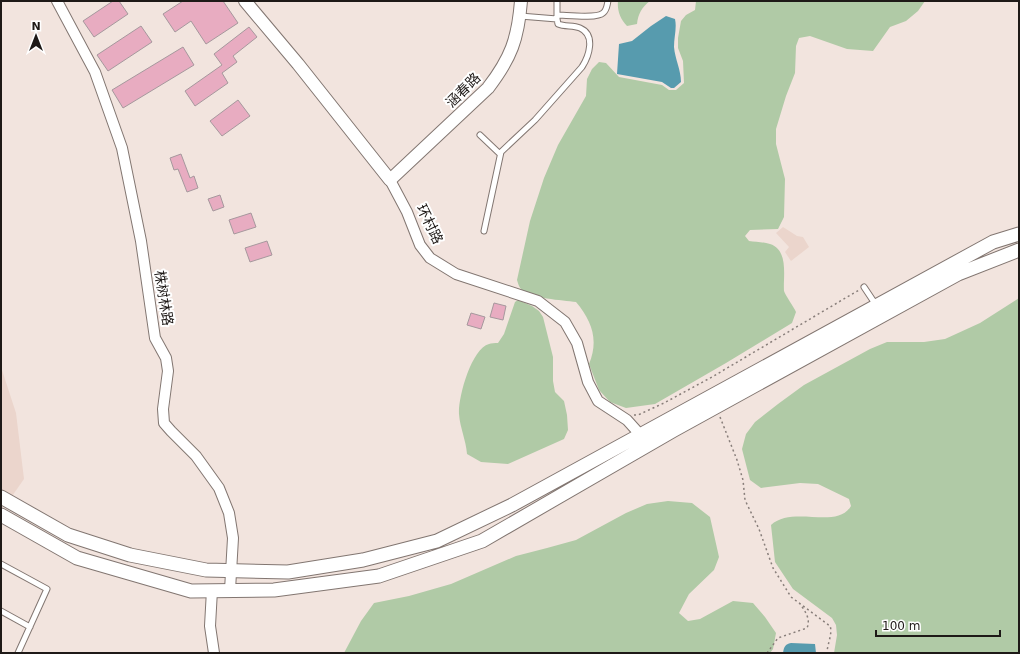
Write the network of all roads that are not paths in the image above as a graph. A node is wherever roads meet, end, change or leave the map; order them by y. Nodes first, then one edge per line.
1 (57, 1) edge
2 (245, 1) edge
3 (521, 1) edge
4 (557, 1) edge
5 (608, 1) edge
6 (520, 16) junction
7 (557, 17) junction
8 (480, 135) dead end
9 (500, 154) junction
10 (390, 180) junction
11 (484, 231) dead end
12 (1019, 234) edge
13 (1019, 250) edge
14 (864, 287) road end
15 (877, 305) junction
16 (643, 441) junction
17 (1, 497) edge
18 (1, 515) edge
19 (1, 564) edge
20 (230, 571) junction
21 (212, 590) junction
22 (230, 590) junction
23 (1, 612) edge
24 (30, 627) junction
25 (18, 653) edge
26 (214, 653) edge

1 - 20 street, 株树林路
2 - 10 street, 环村路
3 - 6 street, 涵春路
4 - 7 lane
5 - 7 lane
6 - 7 lane
6 - 10 street, 涵春路
7 - 9 lane
8 - 9 lane
9 - 11 lane
10 - 16 street, 环村路
12 - 15 main road
13 - 16 main road
14 - 15 lane
15 - 16 main road
16 - 20 main road
16 - 22 main road
17 - 20 main road
18 - 21 main road
19 - 24 lane
20 - 22 street, 株树林路
21 - 22 main road
21 - 26 street
23 - 24 lane
24 - 25 lane

